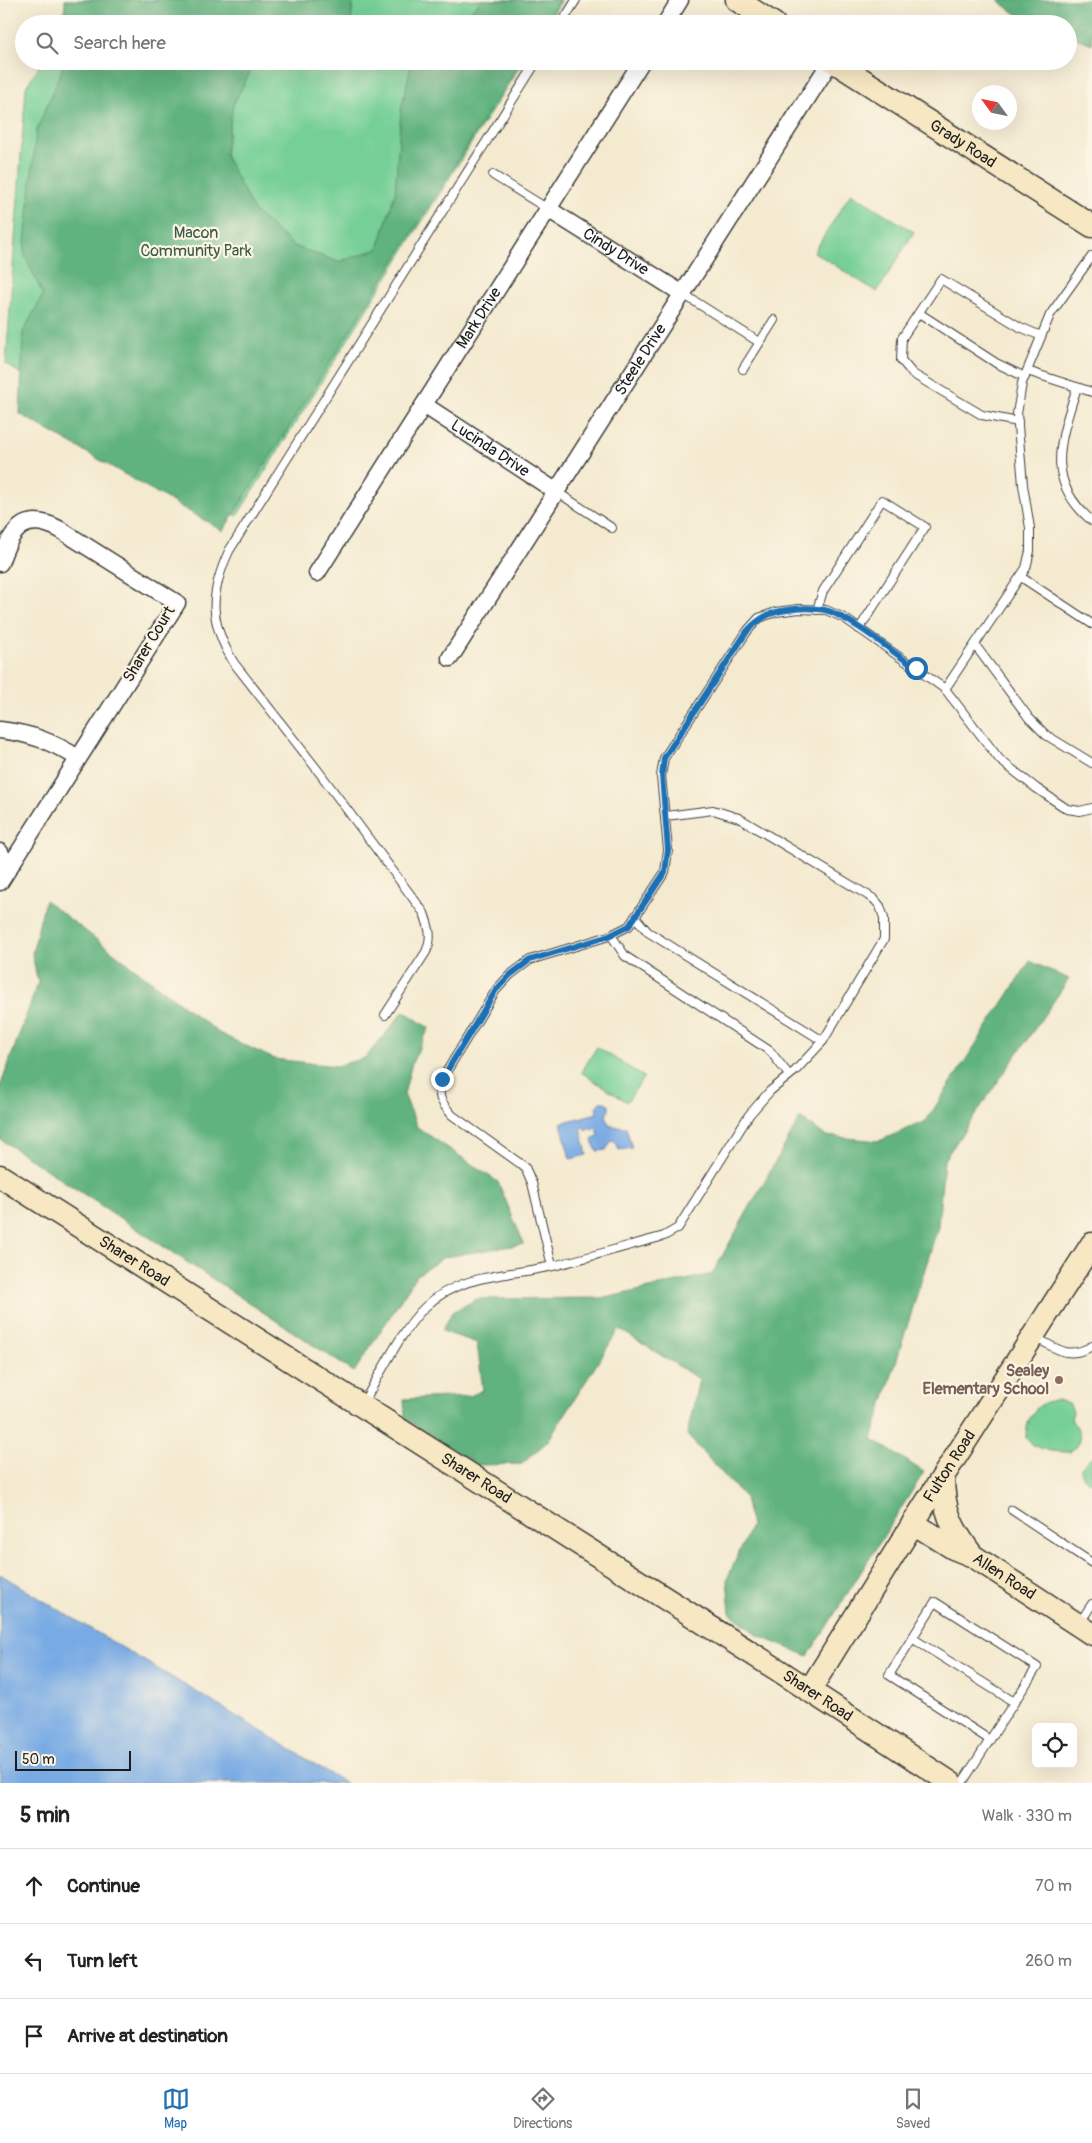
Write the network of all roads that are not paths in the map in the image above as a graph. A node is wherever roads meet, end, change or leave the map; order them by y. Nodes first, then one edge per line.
1 (576, 0) edge
2 (680, 0) edge
3 (736, 0) edge
4 (567, 15) edge
5 (671, 15) edge
6 (760, 15) edge
7 (531, 70) edge
8 (636, 70) edge
9 (826, 70) edge
10 (846, 70) edge
11 (493, 175) dead end
12 (548, 209) junction
13 (1092, 226) edge
14 (1092, 256) edge
15 (683, 294) junction
16 (918, 313) junction
17 (774, 320) dead end
18 (1041, 336) junction
19 (760, 342) junction
20 (743, 369) dead end
21 (1026, 374) junction
22 (1077, 387) junction
23 (1092, 392) edge
24 (424, 405) junction
25 (1018, 422) junction
26 (557, 492) junction
27 (1092, 521) edge
28 (612, 528) dead end
29 (0, 563) edge
30 (317, 573) dead end
31 (1021, 577) junction
32 (817, 610) junction
33 (1092, 624) edge
34 (859, 629) junction
35 (976, 645) junction
36 (450, 658) dead end
37 (945, 689) junction
38 (0, 730) edge
39 (78, 758) junction
40 (1092, 762) edge
41 (1092, 808) edge
42 (666, 816) junction
43 (0, 852) edge
44 (2, 877) edge
45 (635, 917) junction
46 (611, 935) junction
47 (385, 1015) dead end
48 (822, 1041) junction
49 (789, 1075) junction
50 (0, 1176) edge
51 (1092, 1244) edge
52 (552, 1266) junction
53 (1033, 1336) junction
54 (1092, 1346) edge
55 (362, 1406) junction
56 (943, 1477) junction
57 (1012, 1510) dead end
58 (913, 1523) junction
59 (973, 1556) junction
60 (1092, 1563) edge
61 (1092, 1604) edge
62 (1085, 1630) edge
63 (912, 1638) junction
64 (809, 1691) junction
65 (1014, 1702) junction
66 (990, 1740) junction
67 (951, 1783) edge
68 (962, 1783) edge

1 - 4 lane
2 - 5 street
3 - 6 street
7 - 47 lane
8 - 12 street, Mark Drive
9 - 15 street, Steele Drive
10 - 13 street, Grady Road
11 - 12 lane
12 - 15 street, Cindy Drive
12 - 24 street, Mark Drive
14 - 18 lane
15 - 19 lane
15 - 26 street, Steele Drive
16 - 18 lane
16 - 21 lane
16 - 25 lane
17 - 19 lane
18 - 21 lane
19 - 20 lane
21 - 22 lane
21 - 25 lane
22 - 23 lane
22 - 27 lane
24 - 26 street, Lucinda Drive
24 - 30 street, Mark Drive
25 - 31 lane
26 - 28 lane
26 - 36 street, Steele Drive
29 - 39 street, Sharer Court
31 - 33 lane
31 - 35 lane
32 - 34 lane
32 - 34 lane
32 - 42 lane
34 - 37 lane
35 - 37 lane
35 - 40 lane
37 - 41 lane
38 - 39 street
39 - 44 street, Sharer Court
42 - 45 lane
42 - 48 lane
43 - 44 street, Sharer Court
45 - 46 lane
45 - 48 lane
46 - 49 lane
46 - 52 lane
48 - 49 lane
49 - 52 lane
50 - 55 street, Sharer Road
51 - 53 street, Fulton Road
52 - 55 lane
53 - 54 lane
53 - 56 street, Fulton Road
55 - 64 street, Sharer Road
56 - 58 street, Fulton Road
56 - 59 street
57 - 60 lane
58 - 59 street, Allen Road
58 - 64 street, Fulton Road
59 - 62 street, Allen Road
61 - 62 lane
63 - 65 lane
63 - 65 lane
63 - 66 lane
64 - 67 street, Sharer Road
65 - 66 lane
66 - 68 lane

